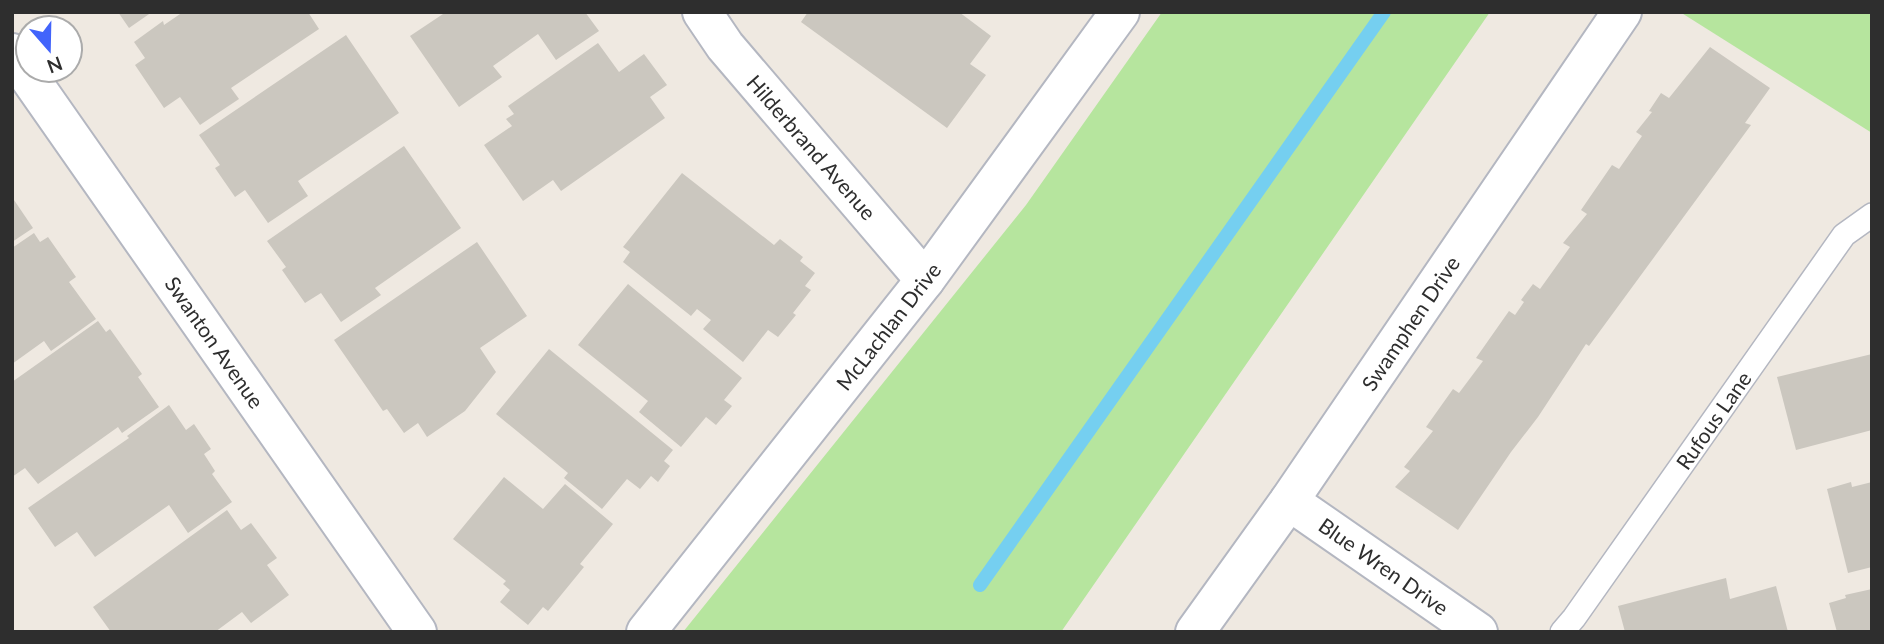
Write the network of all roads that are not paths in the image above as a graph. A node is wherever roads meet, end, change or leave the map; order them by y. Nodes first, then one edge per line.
1 (702, 12) edge
2 (1120, 12) edge
3 (1622, 12) edge
4 (12, 53) edge
5 (1872, 215) edge
6 (925, 280) junction
7 (1289, 501) junction
8 (417, 632) edge
9 (646, 632) edge
10 (1195, 632) edge
11 (1478, 632) edge
12 (1562, 632) edge

1 - 6 street, Hilderbrand Avenue
2 - 6 street, McLachlan Drive
3 - 7 street, Swamphen Drive
4 - 8 street, Swanton Avenue
5 - 12 lane, Rufous Lane
6 - 9 street, McLachlan Drive
7 - 10 street, Swamphen Drive
7 - 11 street, Blue Wren Drive

